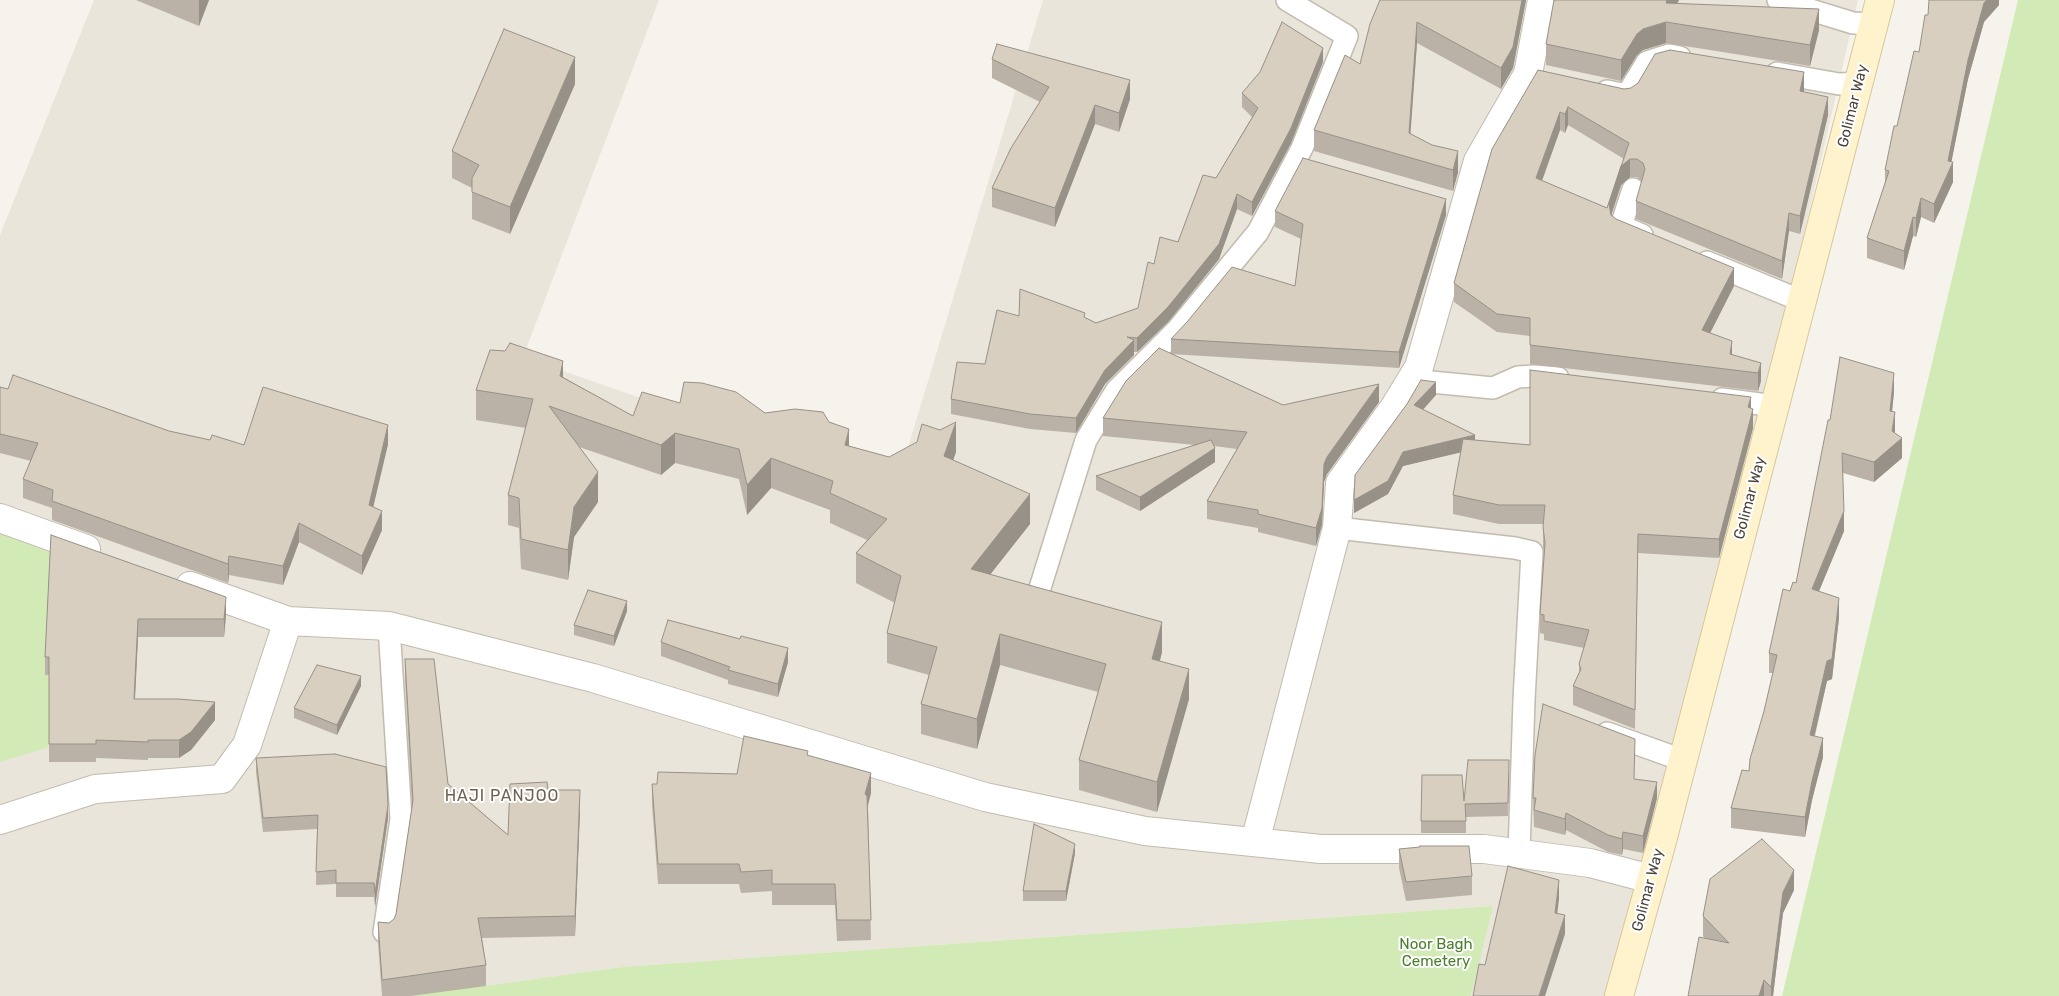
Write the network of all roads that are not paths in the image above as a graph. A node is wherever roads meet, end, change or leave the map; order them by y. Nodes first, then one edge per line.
1 (1287, 0) edge
2 (1542, 0) edge
3 (1778, 0) edge
4 (1877, 12) edge
5 (1698, 60) edge
6 (1754, 69) edge
7 (1859, 83) junction
8 (1591, 88) edge
9 (1633, 190) dead end
10 (1657, 241) edge
11 (1693, 256) edge
12 (1802, 301) junction
13 (1411, 380) junction
14 (1573, 380) edge
15 (1698, 396) edge
16 (1775, 406) junction
17 (0, 518) edge
18 (1337, 528) junction
19 (105, 556) edge
20 (169, 579) edge
21 (1035, 604) edge
22 (288, 621) junction
23 (389, 626) junction
24 (1586, 723) edge
25 (1682, 760) junction
26 (0, 820) edge
27 (1255, 842) junction
28 (1519, 853) junction
29 (1651, 879) junction
30 (384, 932) edge
31 (1619, 996) edge

1 - 21 lane
2 - 13 street
3 - 4 lane
4 - 7 main road, Golimar Way
5 - 8 lane
6 - 7 lane
7 - 12 main road, Golimar Way
9 - 10 lane
11 - 12 lane
12 - 16 main road, Golimar Way
13 - 14 lane
13 - 18 street
15 - 16 lane
16 - 25 main road, Golimar Way
17 - 19 street
18 - 27 street
18 - 28 lane
20 - 22 street
22 - 23 street
22 - 26 street
23 - 27 street
23 - 30 lane
24 - 25 lane
25 - 29 main road, Golimar Way
27 - 28 street
28 - 29 street
29 - 31 main road, Golimar Way

